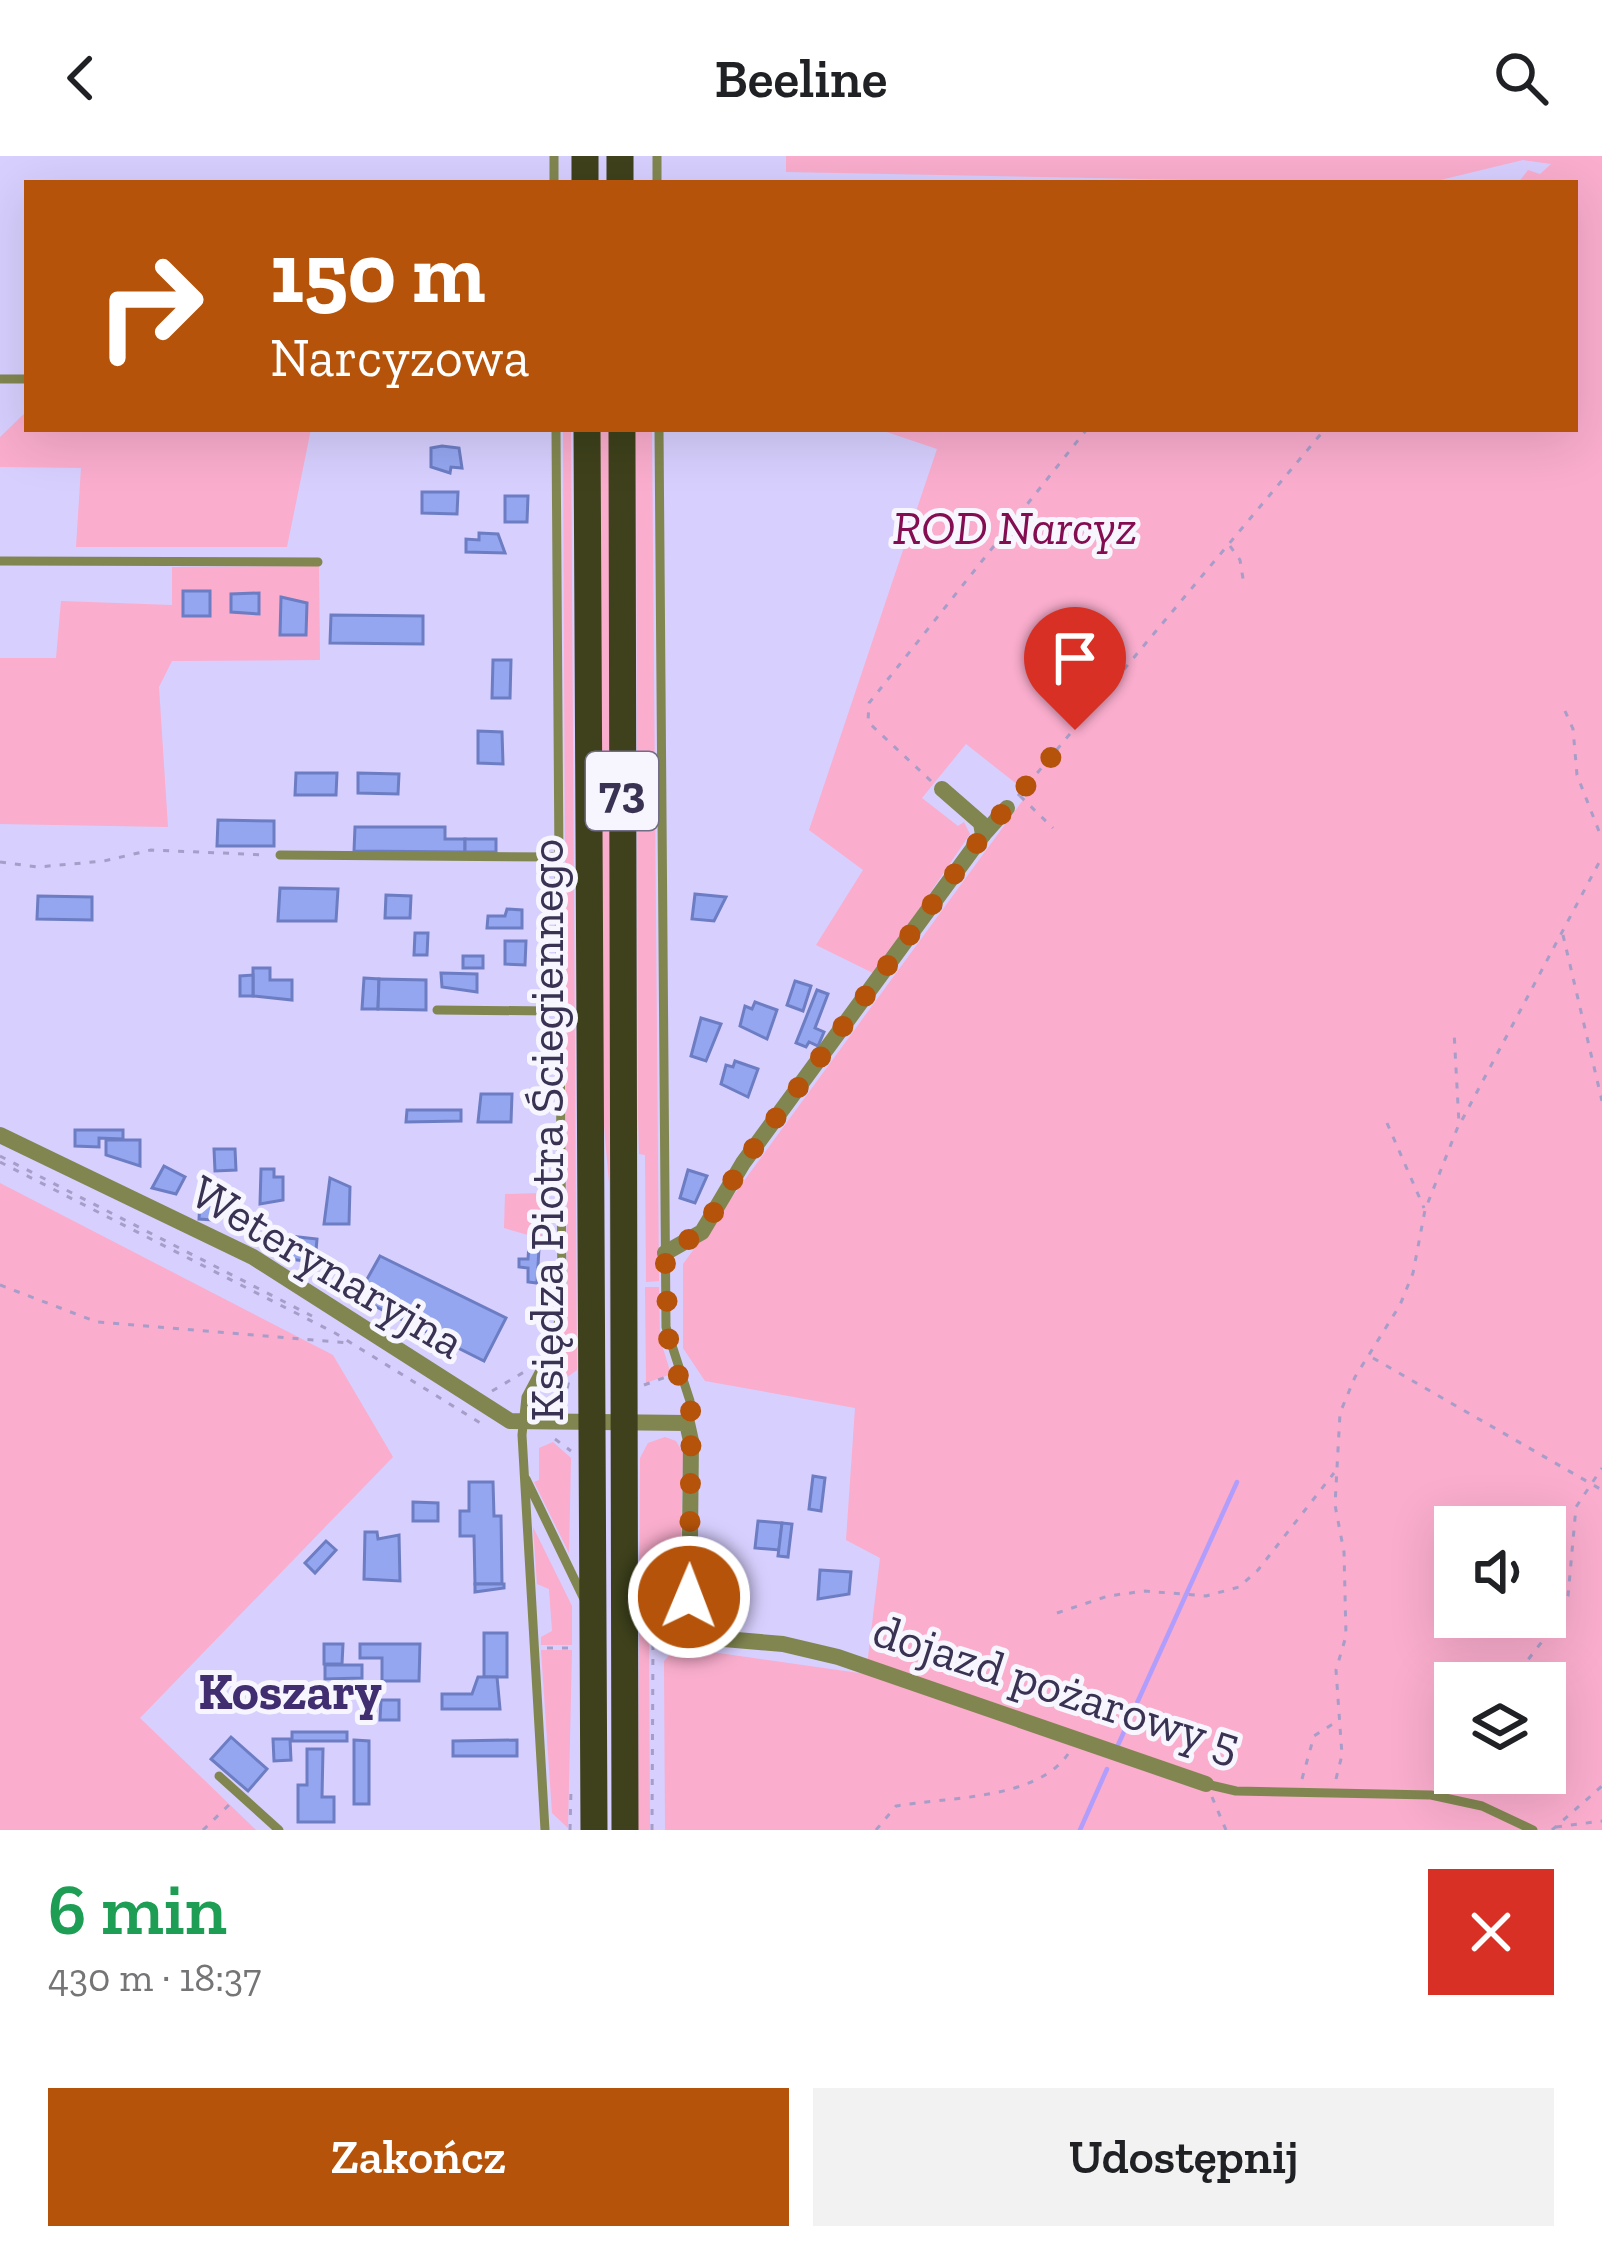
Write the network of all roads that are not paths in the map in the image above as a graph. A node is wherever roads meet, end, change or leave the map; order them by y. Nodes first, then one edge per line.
1 (0, 379) edge
2 (24, 379) edge
3 (556, 432) edge
4 (586, 432) edge
5 (622, 432) edge
6 (659, 432) edge
7 (0, 560) edge
8 (318, 562) dead end
9 (938, 786) road end
10 (1013, 802) road end
11 (983, 835) junction
12 (280, 855) road end
13 (559, 856) junction
14 (436, 1010) dead end
15 (551, 1011) dead end
16 (0, 1135) edge
17 (665, 1253) junction
18 (686, 1423) junction
19 (526, 1425) junction
20 (624, 1425) junction
21 (594, 1426) junction
22 (524, 1474) junction
23 (584, 1625) junction
24 (220, 1776) dead end
25 (1206, 1784) joint
26 (279, 1830) edge
27 (545, 1830) edge
28 (594, 1830) edge
29 (625, 1830) edge
30 (1533, 1830) edge

1 - 2 lane
3 - 13 lane
4 - 21 main road, Księdza Piotra Ściegiennego / 73
5 - 20 main road, Księdza Piotra Ściegiennego / 73
6 - 17 lane
7 - 8 lane
9 - 11 street
10 - 11 street
11 - 17 street
12 - 13 lane
13 - 19 lane
14 - 15 lane
16 - 19 street, Weterynaryjna
17 - 18 lane
18 - 20 street, Weterynaryjna
18 - 25 street, dojazd pożarowy 5
19 - 21 street, Weterynaryjna
19 - 22 lane
20 - 21 street, Weterynaryjna
20 - 29 main road, Księdza Piotra Ściegiennego / 73
21 - 23 main road, Księdza Piotra Ściegiennego / 73
22 - 23 lane
22 - 27 lane
23 - 28 main road, Księdza Piotra Ściegiennego / 73
24 - 26 lane
25 - 30 lane, dojazd pożarowy 5

